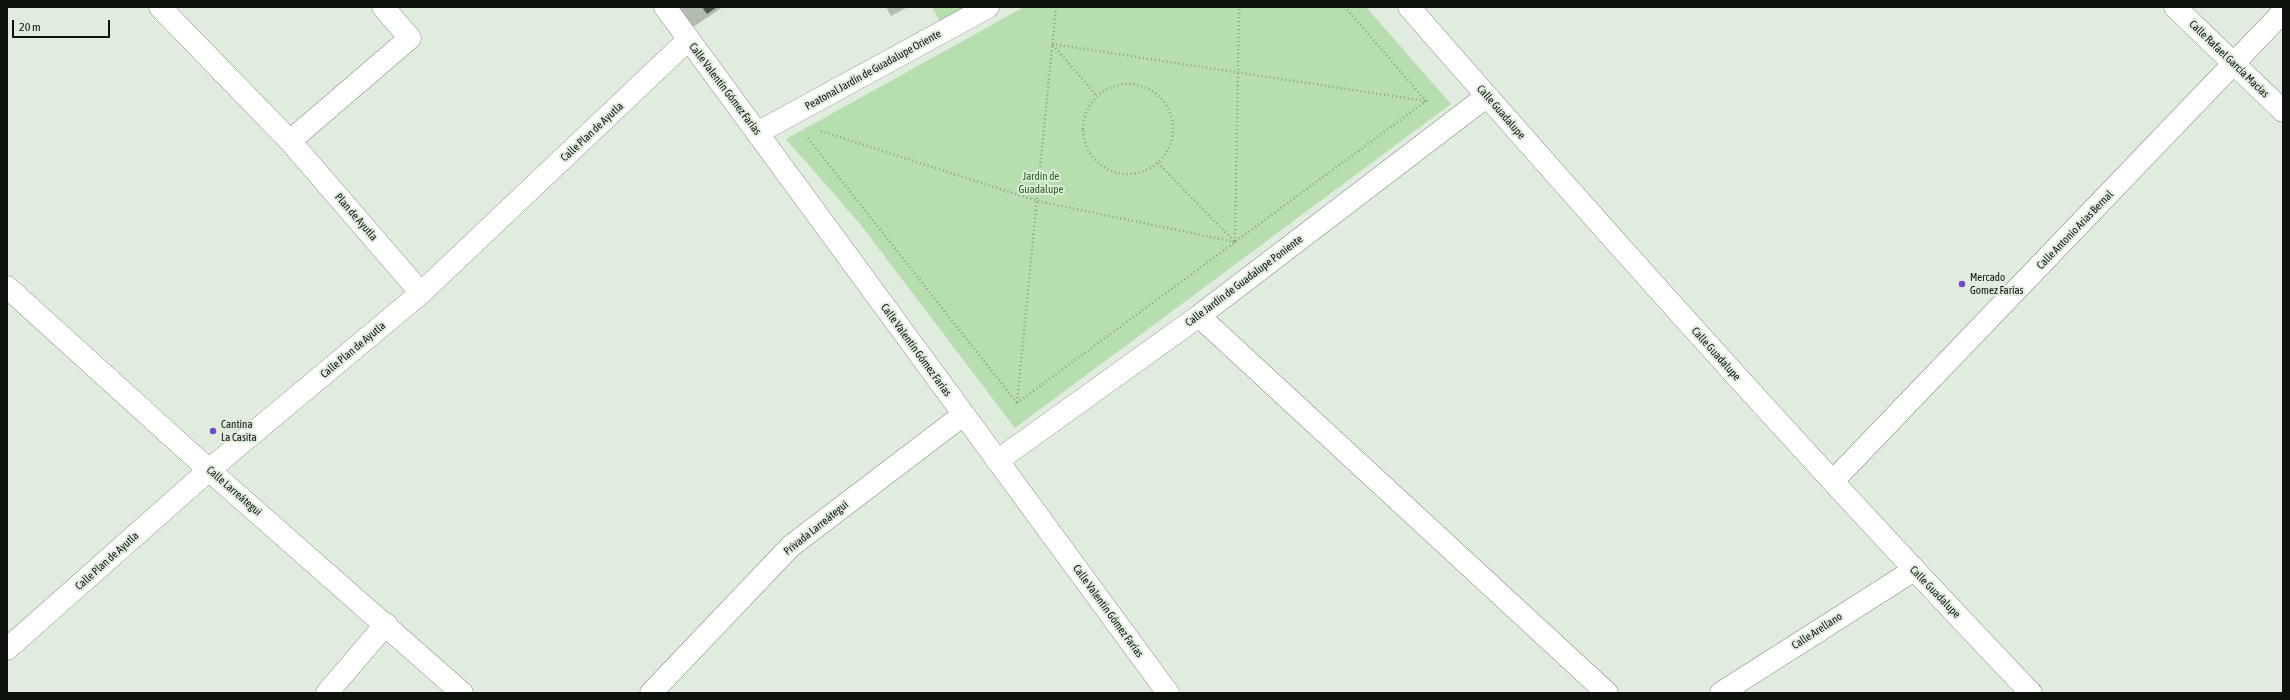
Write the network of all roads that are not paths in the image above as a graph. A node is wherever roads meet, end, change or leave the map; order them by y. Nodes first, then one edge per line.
1 (160, 7) edge
2 (383, 7) edge
3 (665, 7) edge
4 (988, 7) edge
5 (1409, 7) edge
6 (2175, 7) edge
7 (2283, 12) edge
8 (688, 40) junction
9 (2234, 64) junction
10 (1487, 96) junction
11 (2283, 110) edge
12 (757, 133) junction
13 (290, 141) junction
14 (7, 287) edge
15 (421, 293) junction
16 (1199, 316) junction
17 (963, 415) junction
18 (997, 461) junction
19 (209, 470) junction
20 (1833, 481) junction
21 (1914, 570) junction
22 (386, 624) junction
23 (7, 649) edge
24 (327, 693) edge
25 (462, 693) edge
26 (651, 693) edge
27 (1168, 693) edge
28 (1606, 693) edge
29 (1721, 693) edge
30 (2031, 693) edge

1 - 13 street, Plan de Ayutla
2 - 13 street
3 - 8 street, Calle Valentín Gómez Farías
4 - 12 street, Peatonal Jardín de Guadalupe Oriente
5 - 10 street, Calle Guadalupe
6 - 9 street, Calle Rafael García Macías
7 - 9 street, Calle Antonio Arias Bernal
8 - 12 street, Calle Valentín Gómez Farías
8 - 15 street, Calle Plan de Ayutla
9 - 11 street, Calle Rafael García Macías
9 - 20 street, Calle Antonio Arias Bernal
10 - 16 street, Calle Jardín de Guadalupe Poniente
10 - 20 street, Calle Guadalupe
12 - 17 street, Calle Valentín Gómez Farías
13 - 15 street, Plan de Ayutla
14 - 19 street, Calle Larreátegui
15 - 19 street, Calle Plan de Ayutla
16 - 18 street, Calle Jardín de Guadalupe Poniente
16 - 28 street
17 - 18 street, Calle Valentín Gómez Farías
17 - 26 street, Privada Larreátegui
18 - 27 street, Calle Valentín Gómez Farías
19 - 22 street, Calle Larreátegui
19 - 23 street, Calle Plan de Ayutla
20 - 21 street, Calle Guadalupe
21 - 29 street, Calle Arellano
21 - 30 street, Calle Guadalupe
22 - 24 street
22 - 25 street, Calle Larreátegui

